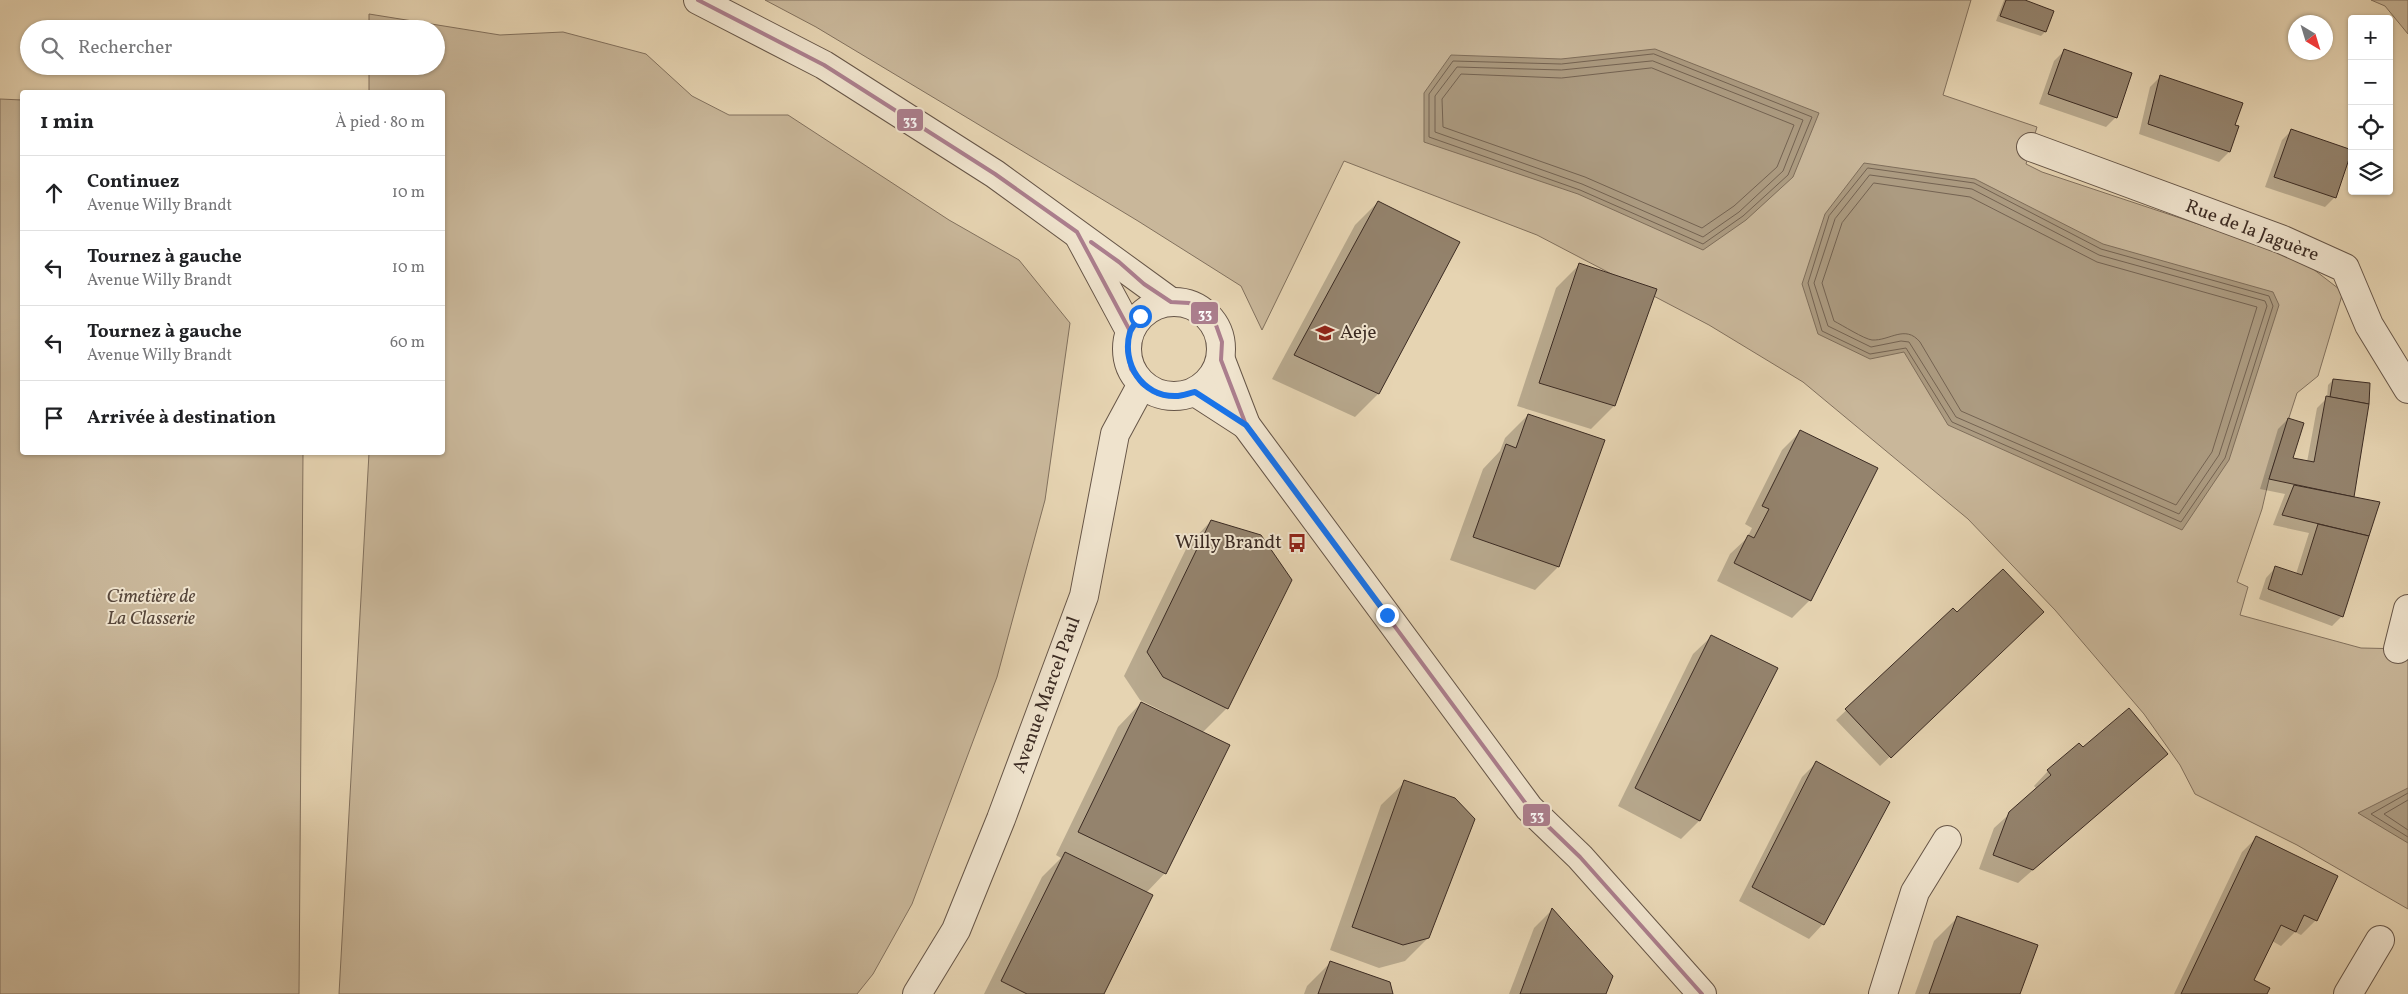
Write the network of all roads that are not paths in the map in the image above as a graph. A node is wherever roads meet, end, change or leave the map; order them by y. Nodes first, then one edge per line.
1 (698, 0) edge
2 (2031, 147) dead end
3 (1076, 232) junction
4 (1171, 302) junction
5 (1130, 331) junction
6 (1221, 360) junction
7 (1142, 384) junction
8 (2408, 389) edge
9 (1195, 392) junction
10 (1246, 425) junction
11 (2408, 609) edge
12 (2398, 649) dead end
13 (1947, 840) dead end
14 (2380, 940) dead end
15 (917, 994) edge
16 (1702, 994) edge
17 (1883, 994) edge
18 (2348, 994) edge

1 - 3 street
2 - 8 street, Rue de la Jaguère
3 - 4 street
3 - 5 street
4 - 5 street
4 - 6 street
5 - 7 street
6 - 9 street
6 - 10 street
7 - 9 street
7 - 15 street, Avenue Marcel Paul
9 - 10 street
10 - 16 street
11 - 12 street
13 - 17 street
14 - 18 street

